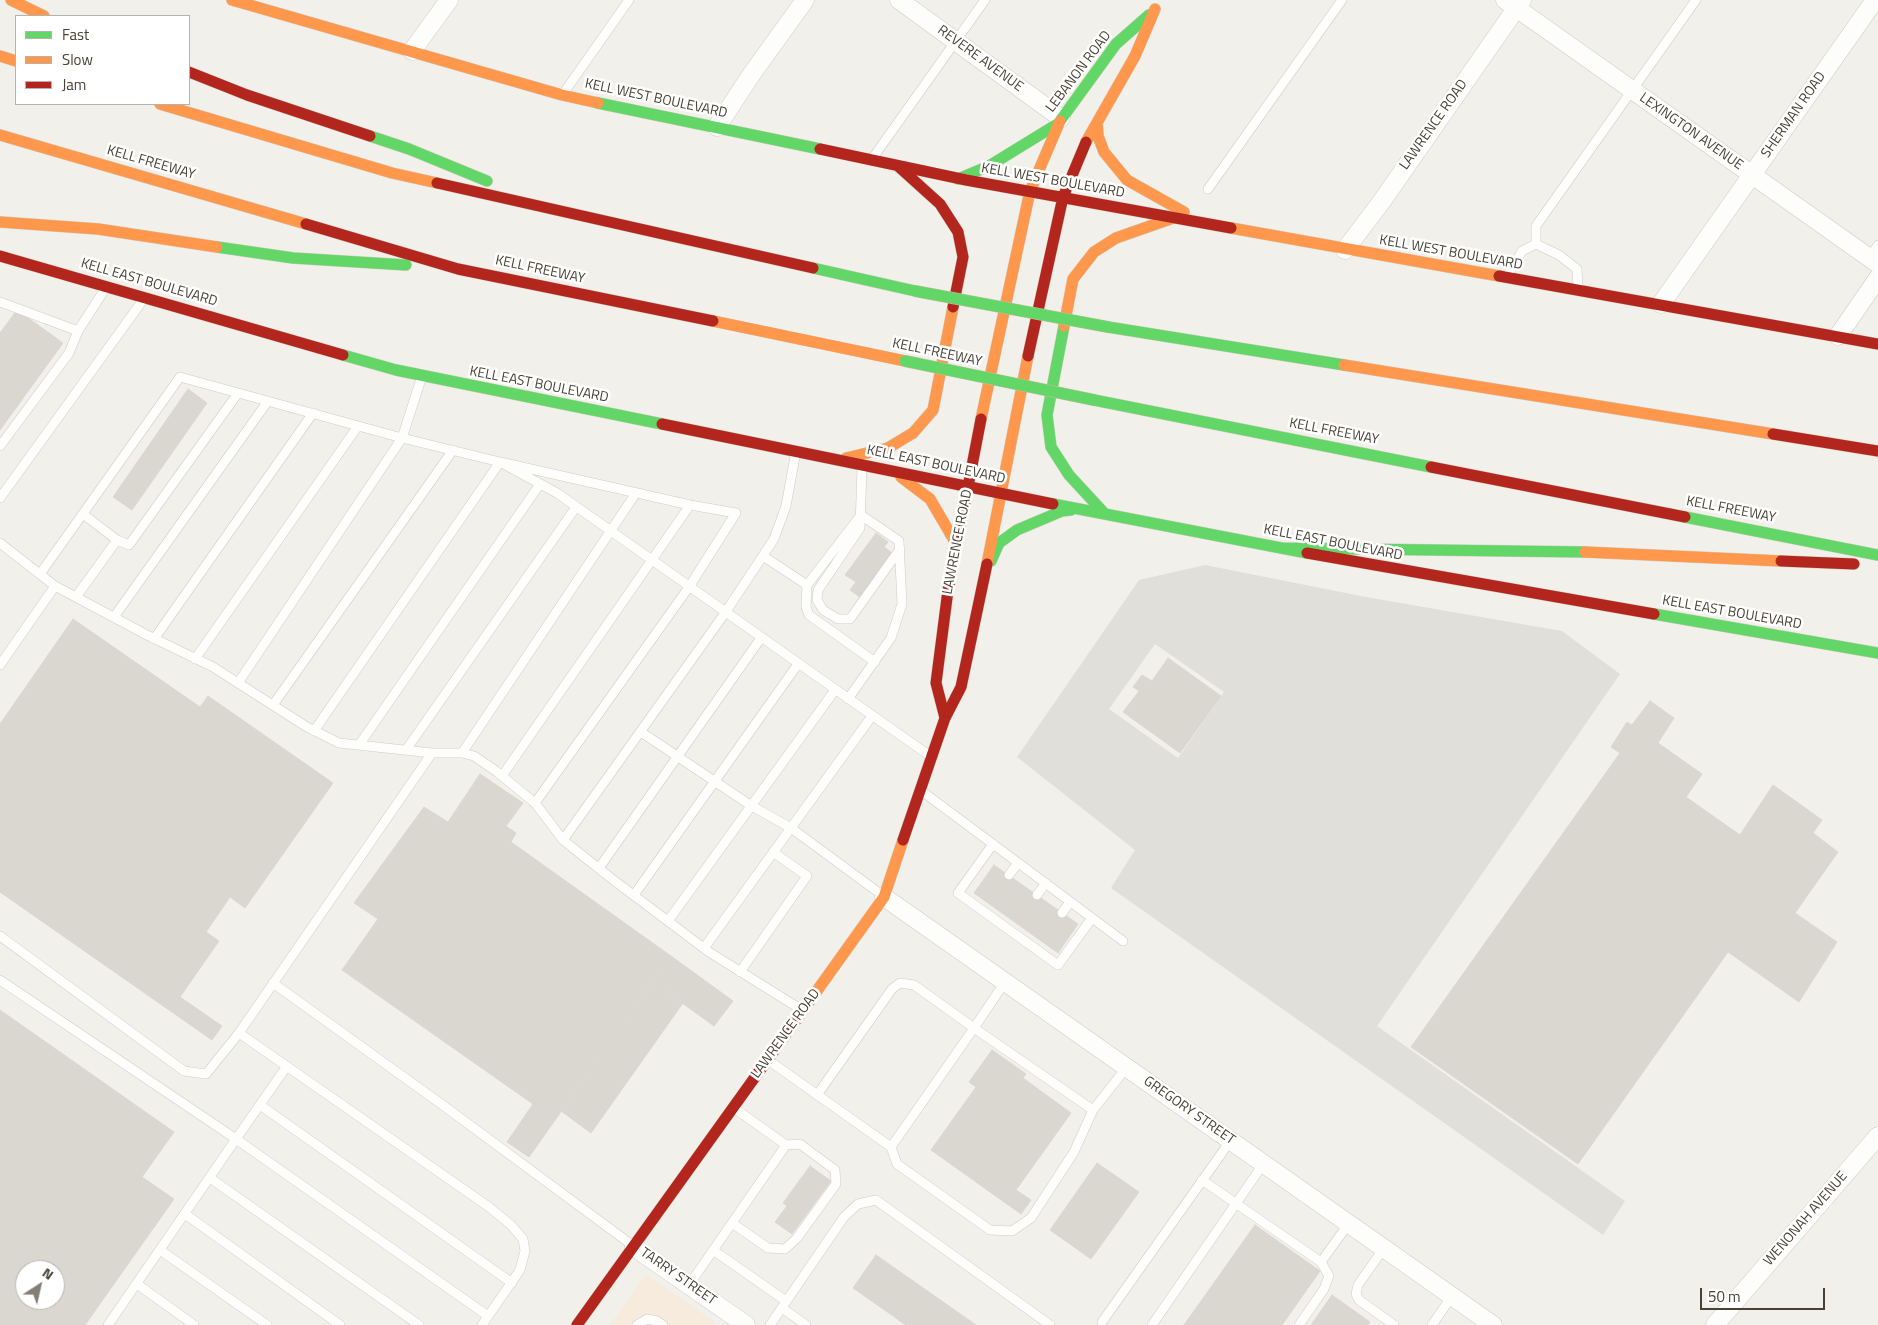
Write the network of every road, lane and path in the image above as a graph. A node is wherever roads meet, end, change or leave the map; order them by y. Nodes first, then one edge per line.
1 (12, 0) edge
2 (232, 0) edge
3 (449, 0) edge
4 (629, 0) edge
5 (805, 0) edge
6 (899, 0) edge
7 (985, 0) edge
8 (1342, 0) edge
9 (1696, 0) edge
10 (1875, 0) edge
11 (1514, 3) edge
12 (1159, 4) edge
13 (42, 15) edge
14 (956, 42) junction
15 (412, 51) junction
16 (0, 56) edge
17 (15, 61) edge
18 (190, 72) edge
19 (1632, 90) junction
20 (562, 95) junction
21 (163, 105) edge
22 (1060, 120) junction
23 (1097, 123) junction
24 (717, 127) junction
25 (0, 135) edge
26 (872, 160) junction
27 (897, 166) junction
28 (1752, 175) junction
29 (958, 179) junction
30 (1208, 189) dead end
31 (1030, 191) junction
32 (1063, 197) junction
33 (558, 210) junction
34 (1173, 218) junction
35 (0, 222) edge
36 (1206, 224) junction
37 (1536, 244) junction
38 (1345, 250) junction
39 (0, 256) edge
40 (1875, 256) edge
41 (458, 269) junction
42 (1506, 278) junction
43 (1878, 278) edge
44 (106, 286) junction
45 (1579, 290) junction
46 (145, 298) junction
47 (0, 302) edge
48 (1660, 304) junction
49 (78, 330) junction
50 (1838, 336) junction
51 (1878, 344) edge
52 (422, 376) junction
53 (238, 392) junction
54 (268, 401) junction
55 (313, 413) junction
56 (358, 426) junction
57 (402, 438) junction
58 (0, 446) edge
59 (453, 450) junction
60 (796, 451) junction
61 (1878, 451) edge
62 (839, 460) junction
63 (500, 462) junction
64 (862, 464) junction
65 (895, 473) junction
66 (540, 484) junction
67 (968, 488) junction
68 (636, 493) junction
69 (1000, 494) junction
70 (0, 498) edge
71 (690, 505) junction
72 (576, 507) junction
73 (1078, 509) junction
74 (83, 514) junction
75 (1105, 514) junction
76 (861, 515) junction
77 (610, 532) junction
78 (117, 540) junction
79 (0, 543) edge
80 (957, 545) junction
81 (1281, 548) junction
82 (900, 549) junction
83 (1878, 555) edge
84 (763, 556) junction
85 (650, 560) junction
86 (1878, 565) edge
87 (40, 574) junction
88 (985, 575) junction
89 (55, 586) junction
90 (807, 586) junction
91 (689, 587) junction
92 (76, 597) junction
93 (725, 613) junction
94 (114, 617) junction
95 (761, 638) junction
96 (154, 639) junction
97 (1878, 653) edge
98 (195, 658) junction
99 (875, 662) junction
100 (798, 664) junction
101 (0, 665) edge
102 (238, 683) junction
103 (835, 690) junction
104 (848, 699) junction
105 (273, 705) junction
106 (872, 716) junction
107 (945, 718) junction
108 (314, 731) junction
109 (641, 732) junction
110 (359, 745) junction
111 (406, 750) junction
112 (432, 753) junction
113 (462, 753) junction
114 (679, 758) junction
115 (932, 758) junction
116 (502, 776) junction
117 (715, 782) junction
118 (921, 790) junction
119 (535, 803) junction
120 (750, 805) junction
121 (791, 828) junction
122 (563, 840) junction
123 (993, 844) junction
124 (773, 852) junction
125 (1018, 863) junction
126 (599, 868) junction
127 (1009, 875) dead end
128 (1046, 884) junction
129 (634, 895) junction
130 (1037, 895) dead end
131 (884, 897) junction
132 (1070, 902) junction
133 (988, 904) dead end
134 (983, 912) junction
135 (1062, 913) dead end
136 (1092, 918) junction
137 (668, 921) junction
138 (1017, 924) dead end
139 (1011, 932) junction
140 (0, 936) edge
141 (1123, 941) dead end
142 (1042, 942) dead end
143 (704, 948) junction
144 (1036, 950) junction
145 (740, 972) junction
146 (0, 980) edge
147 (1005, 982) junction
148 (272, 984) junction
149 (803, 1011) junction
150 (974, 1028) junction
151 (239, 1032) junction
152 (768, 1060) junction
153 (287, 1066) junction
154 (1127, 1067) junction
155 (817, 1095) junction
156 (260, 1105) junction
157 (734, 1107) junction
158 (1093, 1110) junction
159 (1878, 1136) edge
160 (236, 1139) junction
161 (1231, 1140) junction
162 (786, 1144) junction
163 (891, 1147) junction
164 (1264, 1163) junction
165 (210, 1178) junction
166 (1202, 1180) junction
167 (1235, 1204) junction
168 (185, 1214) junction
169 (732, 1222) junction
170 (1349, 1223) junction
171 (634, 1247) junction
172 (1384, 1248) junction
173 (160, 1250) junction
174 (713, 1250) junction
175 (1321, 1262) junction
176 (512, 1283) junction
177 (137, 1284) junction
178 (689, 1285) junction
179 (1452, 1296) junction
180 (784, 1304) junction
181 (488, 1316) junction
182 (1102, 1322) dead end
183 (113, 1323) edge
184 (194, 1325) edge
185 (267, 1325) edge
186 (340, 1325) edge
187 (419, 1325) edge
188 (482, 1325) edge
189 (577, 1325) edge
190 (638, 1325) edge
191 (663, 1325) edge
192 (746, 1325) edge
193 (770, 1325) edge
194 (806, 1325) edge
195 (1050, 1325) edge
196 (1152, 1325) edge
197 (1299, 1325) edge
198 (1394, 1325) edge
199 (1432, 1325) edge
200 (1493, 1325) edge
201 (1715, 1325) edge

1 - 13 main road
2 - 15 main road, KELL WEST BOULEVARD
3 - 15 street
4 - 20 lane
5 - 24 street
6 - 14 street, REVERE AVENUE
7 - 14 lane
8 - 30 lane
9 - 19 lane
10 - 28 street, SHERMAN ROAD
11 - 19 street, LEXINGTON AVENUE
11 - 38 street, LAWRENCE ROAD
12 - 22 main road, LEBANON ROAD
12 - 23 main road, LEBANON ROAD
14 - 22 street, REVERE AVENUE
14 - 26 lane
15 - 20 main road, KELL WEST BOULEVARD
16 - 17 main road
18 - 33 main road
19 - 28 street, LEXINGTON AVENUE
19 - 37 lane
20 - 24 main road, KELL WEST BOULEVARD
21 - 33 main road
22 - 29 main road
22 - 31 main road, LEBANON ROAD
23 - 32 main road, LEBANON ROAD
23 - 36 main road
24 - 26 main road, KELL WEST BOULEVARD
25 - 41 main road, KELL FREEWAY
26 - 27 main road, KELL WEST BOULEVARD
27 - 29 main road, KELL WEST BOULEVARD
27 - 62 main road
28 - 40 street, LEXINGTON AVENUE
28 - 48 street, SHERMAN ROAD
29 - 31 main road, KELL WEST BOULEVARD
31 - 32 main road, KELL WEST BOULEVARD
31 - 67 main road, LAWRENCE ROAD
32 - 34 main road, KELL WEST BOULEVARD
32 - 69 main road, LAWRENCE ROAD
33 - 61 main road, bridge
34 - 36 main road, KELL WEST BOULEVARD
34 - 75 main road
35 - 41 main road
36 - 38 main road, KELL WEST BOULEVARD
37 - 42 lane
37 - 45 lane
38 - 42 main road, KELL WEST BOULEVARD
39 - 44 main road, KELL EAST BOULEVARD
41 - 83 main road, KELL FREEWAY, bridge
42 - 45 main road, KELL WEST BOULEVARD
43 - 50 street
44 - 46 main road, KELL EAST BOULEVARD
44 - 49 lane
45 - 48 main road, KELL WEST BOULEVARD
46 - 52 main road, KELL EAST BOULEVARD
46 - 70 lane
47 - 49 lane
48 - 50 main road, KELL WEST BOULEVARD
49 - 58 lane
50 - 51 main road, KELL WEST BOULEVARD
52 - 57 lane
52 - 60 main road, KELL EAST BOULEVARD
53 - 54 lane
53 - 74 lane
53 - 78 lane
54 - 55 lane
54 - 94 lane
55 - 56 lane
55 - 96 lane
56 - 57 lane
56 - 98 lane
57 - 59 lane
57 - 102 lane
59 - 63 lane
59 - 105 lane
60 - 62 main road, KELL EAST BOULEVARD
60 - 84 lane
62 - 64 main road, KELL EAST BOULEVARD
63 - 66 lane
63 - 68 lane
63 - 108 lane
64 - 65 main road, KELL EAST BOULEVARD
64 - 76 lane
65 - 67 main road, KELL EAST BOULEVARD
65 - 80 main road
66 - 72 lane
66 - 110 lane
67 - 69 main road, KELL EAST BOULEVARD
67 - 80 main road, LAWRENCE ROAD
68 - 71 lane
68 - 77 lane
69 - 73 main road, KELL EAST BOULEVARD
69 - 88 main road, LAWRENCE ROAD
71 - 85 lane
71 - 91 lane
72 - 77 lane
72 - 111 lane
73 - 75 main road, KELL EAST BOULEVARD
73 - 88 main road
74 - 78 lane
74 - 87 lane
75 - 81 main road, KELL EAST BOULEVARD
76 - 82 lane
76 - 82 lane
76 - 90 lane
77 - 85 lane
77 - 113 lane
78 - 92 lane
79 - 87 lane
80 - 107 main road, LAWRENCE ROAD
81 - 86 main road
81 - 97 main road, KELL EAST BOULEVARD
82 - 99 lane
84 - 90 lane
84 - 93 lane
85 - 91 lane
85 - 116 lane
87 - 89 lane
88 - 107 main road, LAWRENCE ROAD
89 - 92 lane
89 - 101 lane
90 - 99 lane
91 - 93 lane
91 - 119 lane
92 - 94 lane
93 - 95 lane
93 - 109 lane
94 - 96 lane
95 - 100 lane
95 - 114 lane
96 - 98 lane
98 - 102 lane
99 - 104 lane
100 - 103 lane
100 - 117 lane
102 - 105 lane
103 - 104 lane
103 - 120 lane
104 - 106 lane
105 - 108 lane
106 - 115 lane
106 - 121 lane
107 - 115 main road, LAWRENCE ROAD
108 - 110 lane
109 - 114 lane
109 - 122 lane
110 - 111 lane
111 - 112 lane
112 - 113 lane
112 - 148 lane
113 - 116 lane
114 - 117 lane
114 - 126 lane
115 - 118 main road, LAWRENCE ROAD
116 - 119 lane
117 - 120 lane
117 - 129 lane
118 - 123 lane
118 - 131 main road, LAWRENCE ROAD
119 - 122 lane
120 - 121 lane
120 - 137 lane
121 - 124 lane
121 - 131 lane
122 - 126 lane
123 - 125 lane
123 - 134 lane
124 - 143 lane
124 - 145 lane
125 - 127 lane
125 - 128 lane
126 - 129 lane
128 - 130 lane
128 - 132 lane
129 - 137 lane
131 - 147 street, GREGORY STREET
131 - 149 main road, LAWRENCE ROAD
132 - 135 lane
132 - 136 lane
133 - 134 lane
134 - 139 lane
136 - 141 lane
136 - 144 lane
137 - 143 lane
138 - 139 lane
139 - 144 lane
140 - 151 lane
142 - 144 lane
143 - 145 lane
145 - 149 lane
146 - 160 lane
147 - 150 lane
147 - 154 street, GREGORY STREET
148 - 151 lane
148 - 171 lane
149 - 152 main road, LAWRENCE ROAD
150 - 155 lane
150 - 158 lane
150 - 163 lane
151 - 153 lane
152 - 155 lane
152 - 157 main road, LAWRENCE ROAD
153 - 156 lane
153 - 176 lane
154 - 158 lane
154 - 161 street, GREGORY STREET
155 - 163 lane
156 - 160 lane
156 - 176 lane
157 - 162 lane
157 - 171 main road, LAWRENCE ROAD
158 - 163 lane
159 - 201 street, WENONAH AVENUE
160 - 165 lane
160 - 181 lane
161 - 164 street, GREGORY STREET
161 - 166 lane
162 - 169 lane
162 - 169 lane
164 - 167 lane
164 - 170 street, GREGORY STREET
165 - 168 lane
165 - 187 lane
166 - 167 lane
166 - 182 lane
167 - 175 lane
167 - 196 lane
168 - 173 lane
168 - 186 lane
169 - 174 lane
170 - 172 street, GREGORY STREET
170 - 175 lane
171 - 178 street, TARRY STREET
171 - 189 main road, LAWRENCE ROAD
172 - 179 street, GREGORY STREET
172 - 198 lane
173 - 177 lane
173 - 185 lane
174 - 178 lane
174 - 180 lane
175 - 197 lane
176 - 181 lane
177 - 183 lane
177 - 184 lane
178 - 192 street, TARRY STREET
179 - 199 lane
179 - 200 street, GREGORY STREET
180 - 193 lane
180 - 194 lane
180 - 195 lane
181 - 188 lane
190 - 191 lane

